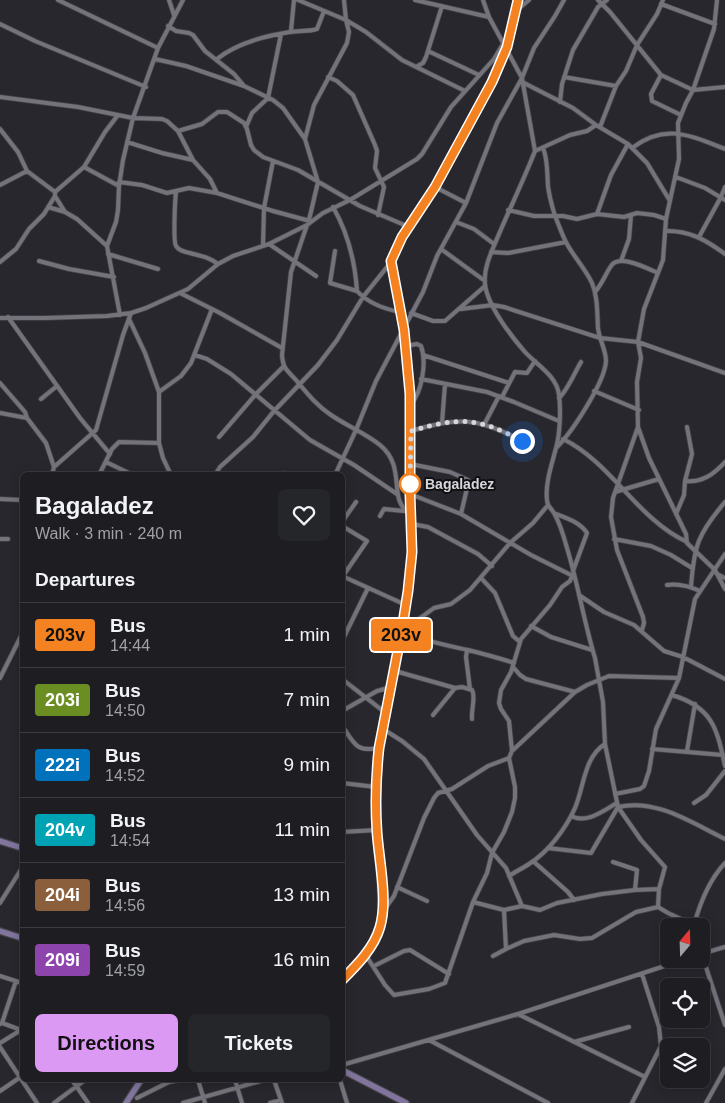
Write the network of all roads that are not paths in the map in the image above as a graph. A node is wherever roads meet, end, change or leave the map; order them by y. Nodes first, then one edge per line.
1 (58, 0) edge
2 (169, 0) edge
3 (182, 0) edge
4 (294, 0) edge
5 (298, 0) edge
6 (344, 0) edge
7 (415, 0) edge
8 (483, 0) edge
9 (518, 0) edge
10 (529, 0) edge
11 (564, 0) edge
12 (598, 0) edge
13 (608, 0) edge
14 (717, 0) edge
15 (662, 2) edge
16 (602, 4) junction
17 (442, 6) junction
18 (516, 11) junction
19 (324, 12) junction
20 (174, 15) junction
21 (490, 17) junction
22 (346, 20) junction
23 (0, 24) edge
24 (715, 24) junction
25 (168, 26) junction
26 (291, 31) junction
27 (281, 34) junction
28 (637, 45) junction
29 (505, 46) junction
30 (158, 48) junction
31 (428, 51) junction
32 (155, 59) junction
33 (217, 59) junction
34 (416, 67) junction
35 (479, 75) junction
36 (662, 75) junction
37 (328, 77) junction
38 (564, 77) junction
39 (522, 78) junction
40 (524, 83) junction
41 (244, 86) junction
42 (616, 86) junction
43 (146, 87) junction
44 (725, 87) edge
45 (693, 90) junction
46 (465, 91) junction
47 (0, 97) edge
48 (268, 98) junction
49 (560, 102) junction
50 (118, 115) junction
51 (681, 115) junction
52 (133, 118) junction
53 (598, 126) junction
54 (246, 127) junction
55 (0, 129) edge
56 (178, 131) junction
57 (678, 133) junction
58 (305, 139) junction
59 (127, 142) junction
60 (628, 144) junction
61 (543, 148) junction
62 (632, 148) junction
63 (725, 149) edge
64 (535, 151) junction
65 (193, 160) junction
66 (272, 160) junction
67 (84, 167) junction
68 (27, 172) junction
69 (676, 177) junction
70 (382, 181) junction
71 (318, 182) junction
72 (119, 184) junction
73 (0, 185) edge
74 (435, 187) junction
75 (725, 187) edge
76 (176, 192) junction
77 (217, 192) junction
78 (55, 194) junction
79 (723, 199) edge
80 (350, 200) junction
81 (670, 201) junction
82 (466, 203) junction
83 (48, 207) junction
84 (264, 208) junction
85 (333, 208) junction
86 (508, 210) junction
87 (65, 212) junction
88 (597, 214) junction
89 (378, 215) junction
90 (631, 215) junction
91 (555, 216) junction
92 (666, 219) junction
93 (310, 221) junction
94 (456, 222) junction
95 (307, 225) junction
96 (408, 227) junction
97 (665, 232) junction
98 (699, 237) junction
99 (566, 242) junction
100 (269, 244) junction
101 (494, 244) junction
102 (107, 246) junction
103 (263, 246) junction
104 (440, 249) junction
105 (335, 251) dead end
106 (491, 252) junction
107 (108, 254) junction
108 (725, 254) edge
109 (621, 260) junction
110 (39, 261) dead end
111 (391, 261) junction
112 (0, 262) edge
113 (294, 262) junction
114 (218, 264) junction
115 (158, 269) dead end
116 (658, 273) junction
117 (316, 276) dead end
118 (114, 277) junction
119 (485, 283) junction
120 (358, 291) junction
121 (594, 292) junction
122 (180, 293) junction
123 (363, 297) junction
124 (493, 306) junction
125 (461, 308) junction
126 (212, 309) junction
127 (400, 312) junction
128 (411, 313) junction
129 (131, 314) junction
130 (120, 315) junction
131 (3, 316) edge
132 (129, 319) junction
133 (404, 330) junction
134 (600, 338) junction
135 (638, 342) junction
136 (405, 346) junction
137 (282, 348) junction
138 (194, 354) junction
139 (423, 355) junction
140 (535, 361) junction
141 (581, 362) dead end
142 (283, 367) junction
143 (725, 373) edge
144 (421, 379) junction
145 (0, 382) edge
146 (509, 383) junction
147 (299, 384) junction
148 (445, 384) junction
149 (57, 386) junction
150 (594, 391) junction
151 (159, 392) junction
152 (256, 394) junction
153 (500, 397) junction
154 (559, 398) junction
155 (41, 399) dead end
156 (410, 405) junction
157 (639, 410) junction
158 (274, 411) junction
159 (0, 412) edge
160 (27, 418) junction
161 (559, 421) junction
162 (442, 422) junction
163 (485, 424) junction
164 (638, 427) junction
165 (687, 427) dead end
166 (356, 430) junction
167 (411, 431) junction
168 (93, 435) junction
169 (219, 437) dead end
170 (558, 437) junction
171 (564, 439) junction
172 (522, 441) dead end
173 (159, 443) junction
174 (557, 447) junction
175 (110, 454) junction
176 (342, 458) junction
177 (106, 462) junction
178 (725, 462) edge
179 (410, 464) junction
180 (54, 467) junction
181 (53, 472) edge
182 (101, 472) edge
183 (127, 472) edge
184 (170, 472) edge
185 (217, 472) edge
186 (336, 472) edge
187 (659, 479) junction
188 (685, 481) junction
189 (618, 484) junction
190 (623, 490) junction
191 (615, 492) junction
192 (397, 494) junction
193 (410, 494) junction
194 (0, 499) edge
195 (20, 500) edge
196 (356, 502) dead end
197 (725, 502) edge
198 (548, 505) junction
199 (404, 511) junction
200 (554, 513) junction
201 (411, 514) junction
202 (461, 514) junction
203 (676, 514) junction
204 (380, 516) dead end
205 (345, 519) edge
206 (412, 524) junction
207 (345, 526) edge
208 (0, 539) edge
209 (8, 539) dead end
210 (614, 539) junction
211 (510, 543) junction
212 (687, 543) junction
213 (695, 550) junction
214 (725, 554) edge
215 (492, 566) junction
216 (692, 568) junction
217 (716, 572) junction
218 (345, 573) edge
219 (573, 574) junction
220 (345, 577) edge
221 (481, 578) junction
222 (725, 578) edge
223 (667, 585) dead end
224 (691, 586) junction
225 (368, 588) junction
226 (725, 589) edge
227 (700, 591) junction
228 (579, 595) junction
229 (406, 604) junction
230 (531, 626) junction
231 (404, 629) junction
232 (642, 630) junction
233 (345, 635) edge
234 (20, 638) edge
235 (520, 642) junction
236 (467, 650) junction
237 (592, 650) junction
238 (683, 657) junction
239 (513, 665) junction
240 (395, 671) junction
241 (0, 678) edge
242 (679, 678) junction
243 (725, 679) edge
244 (598, 680) junction
245 (345, 681) edge
246 (392, 687) junction
247 (455, 688) junction
248 (470, 689) junction
249 (575, 692) junction
250 (672, 695) junction
251 (365, 697) junction
252 (695, 704) junction
253 (345, 709) edge
254 (387, 714) junction
255 (433, 715) dead end
256 (472, 719) dead end
257 (383, 729) junction
258 (345, 731) edge
259 (725, 741) edge
260 (605, 744) junction
261 (720, 744) junction
262 (379, 748) junction
263 (652, 749) junction
264 (512, 751) junction
265 (687, 751) junction
266 (723, 754) junction
267 (509, 758) junction
268 (725, 766) edge
269 (725, 771) edge
270 (345, 783) edge
271 (376, 787) junction
272 (445, 791) junction
273 (615, 794) junction
274 (694, 803) dead end
275 (618, 805) junction
276 (571, 816) junction
277 (377, 830) junction
278 (345, 832) edge
279 (725, 839) edge
280 (0, 841) edge
281 (20, 847) edge
282 (548, 848) junction
283 (492, 853) junction
284 (533, 862) junction
285 (613, 862) dead end
286 (725, 863) edge
287 (20, 871) edge
288 (509, 876) junction
289 (398, 887) junction
290 (659, 889) junction
291 (635, 890) junction
292 (574, 900) junction
293 (427, 901) dead end
294 (473, 902) junction
295 (0, 903) edge
296 (522, 906) junction
297 (658, 907) junction
298 (504, 910) junction
299 (382, 913) junction
300 (678, 918) edge
301 (697, 918) edge
302 (0, 930) edge
303 (20, 937) edge
304 (725, 947) edge
305 (506, 949) junction
306 (710, 951) edge
307 (365, 954) junction
308 (493, 956) dead end
309 (374, 966) junction
310 (660, 968) edge
311 (706, 968) edge
312 (449, 974) junction
313 (642, 974) junction
314 (0, 976) edge
315 (345, 977) edge
316 (16, 981) junction
317 (20, 982) edge
318 (518, 1014) junction
319 (1, 1023) edge
320 (725, 1025) edge
321 (629, 1027) dead end
322 (20, 1029) edge
323 (20, 1031) edge
324 (429, 1040) junction
325 (574, 1042) junction
326 (0, 1043) edge
327 (0, 1047) edge
328 (345, 1064) edge
329 (725, 1069) edge
330 (345, 1072) edge
331 (20, 1076) edge
332 (645, 1077) junction
333 (20, 1078) edge
334 (24, 1082) edge
335 (73, 1082) edge
336 (83, 1082) edge
337 (140, 1082) edge
338 (169, 1082) edge
339 (199, 1082) edge
340 (236, 1082) edge
341 (258, 1082) edge
342 (275, 1082) edge
343 (341, 1082) edge
344 (77, 1087) junction
345 (238, 1088) junction
346 (0, 1091) edge
347 (135, 1097) junction
348 (204, 1100) edge
349 (281, 1102) edge
350 (37, 1103) edge
351 (54, 1103) edge
352 (88, 1103) edge
353 (126, 1103) edge
354 (141, 1103) edge
355 (184, 1103) edge
356 (242, 1103) edge
357 (270, 1103) edge
358 (347, 1103) edge
359 (406, 1103) edge
360 (548, 1103) edge
361 (632, 1103) edge
362 (706, 1103) edge

1 - 30 street
2 - 20 street
3 - 20 street
4 - 26 street
5 - 19 street
6 - 22 street
7 - 17 street
8 - 21 street
9 - 18 street
10 - 18 street
11 - 39 street
12 - 16 street
13 - 16 street
14 - 24 street
15 - 24 street
15 - 28 street
16 - 28 street
16 - 38 street
17 - 21 street
17 - 31 street
18 - 29 street
19 - 22 street
19 - 26 street
20 - 25 street
21 - 29 street
22 - 34 street
22 - 37 street
23 - 43 street
24 - 45 street
25 - 30 street
25 - 33 street
26 - 27 street
27 - 33 street
27 - 48 street
28 - 36 street
28 - 42 street
29 - 35 street
29 - 39 street
29 - 74 street
30 - 32 street
31 - 34 street
31 - 35 street
32 - 41 street
32 - 43 street
33 - 41 street
34 - 46 street
35 - 46 street
36 - 45 street
36 - 51 street
37 - 58 street
37 - 70 street
38 - 42 street
38 - 49 street
39 - 40 street
39 - 82 street
40 - 49 street
40 - 64 street
41 - 48 street
42 - 53 street
43 - 52 street
44 - 45 street
45 - 51 street
46 - 70 street
47 - 50 street
48 - 54 street
48 - 58 street
49 - 53 street
50 - 52 street
50 - 67 street
51 - 57 street
52 - 56 street
52 - 59 street
53 - 60 street
53 - 61 street
54 - 56 street
54 - 66 street
55 - 68 street
56 - 65 street
57 - 62 street
57 - 63 street
57 - 69 street
58 - 71 street
59 - 65 street
59 - 72 street
60 - 62 street
60 - 88 street
61 - 64 street
61 - 91 street
62 - 81 street
64 - 86 street
65 - 77 street
66 - 71 street
66 - 84 street
67 - 72 street
67 - 78 street
68 - 73 street
68 - 78 street
69 - 79 street
69 - 81 street
70 - 80 street
70 - 89 street
71 - 80 street
71 - 93 street
72 - 76 street
72 - 102 street
74 - 82 street
74 - 96 street
75 - 79 street
76 - 77 street
76 - 114 street
77 - 84 street
78 - 83 street
78 - 87 street
79 - 98 street
80 - 85 street
80 - 89 street
81 - 92 street
82 - 94 street
83 - 87 street
83 - 112 street
84 - 93 street
84 - 103 street
85 - 93 street
85 - 120 street
86 - 91 street
86 - 101 street
87 - 102 street
88 - 90 street
88 - 91 street
89 - 96 street
90 - 92 street
90 - 109 street
91 - 99 street
92 - 97 street
93 - 95 street
94 - 101 street
94 - 104 street
95 - 100 street
95 - 113 street
96 - 111 street
97 - 98 street
97 - 116 street
98 - 108 street
99 - 106 street
99 - 121 street
100 - 103 street
100 - 113 street
101 - 106 street
102 - 107 street
103 - 114 street
104 - 119 street
104 - 128 street
105 - 120 street
106 - 119 street
107 - 115 street
107 - 118 street
109 - 116 street
109 - 121 street
110 - 118 street
111 - 123 street
111 - 127 street
113 - 117 street
113 - 137 street
114 - 122 street
116 - 135 street
118 - 130 street
119 - 124 street
119 - 125 street
120 - 123 street
121 - 134 street
122 - 126 street
122 - 129 street
123 - 127 street
123 - 147 street
124 - 125 street
124 - 134 street
124 - 140 street
125 - 128 street
126 - 137 street
126 - 138 street
127 - 133 street
128 - 133 street
129 - 130 street
129 - 132 street
130 - 131 street
131 - 149 street
132 - 151 street
132 - 168 street
133 - 136 street
133 - 166 street
134 - 135 street
134 - 150 street
135 - 143 street
135 - 157 street
136 - 139 street
136 - 156 street
137 - 142 street
138 - 151 street
138 - 152 street
139 - 144 street
139 - 146 street
140 - 146 street
140 - 154 street
141 - 154 street
142 - 147 street
142 - 152 street
144 - 148 street
144 - 156 street
145 - 160 street
146 - 153 street
147 - 158 street
147 - 166 street
148 - 153 street
148 - 162 street
149 - 155 street
149 - 168 street
150 - 157 street
150 - 171 street
151 - 173 street
152 - 158 street
152 - 169 street
153 - 161 street
153 - 163 street
154 - 161 street
156 - 167 street
157 - 164 street
158 - 176 street
158 - 185 street
159 - 160 street
160 - 180 street
161 - 170 street
162 - 163 street
162 - 167 street
163 - 172 street
164 - 187 street
164 - 189 street
165 - 188 street
166 - 176 street
166 - 192 street
167 - 179 street
168 - 175 street
168 - 180 street
170 - 171 street
170 - 174 street
171 - 174 street
171 - 189 street
173 - 175 street
173 - 184 street
174 - 198 street
175 - 177 street
176 - 186 street
176 - 192 street
177 - 182 street
177 - 183 street
178 - 188 street
179 - 193 street
179 - 202 street
180 - 181 street
187 - 190 street
187 - 203 street
188 - 203 street
189 - 190 street
189 - 191 street
190 - 191 street
190 - 212 street
191 - 210 street
192 - 199 street
193 - 201 street
193 - 202 street
194 - 195 street
196 - 205 street
197 - 213 street
198 - 200 street
198 - 211 street
199 - 201 street
199 - 204 street
200 - 219 street
200 - 219 street
201 - 206 street
202 - 211 street
203 - 212 street
206 - 215 street
206 - 229 street
207 - 218 street
208 - 209 street
210 - 216 street
210 - 232 street
211 - 215 street
211 - 219 street
212 - 213 street
213 - 216 street
213 - 217 street
214 - 217 street
215 - 221 street
216 - 224 street
217 - 222 street
217 - 226 street
217 - 227 street
219 - 228 street
219 - 230 street
220 - 225 street
221 - 231 street
221 - 235 street
223 - 224 street
224 - 227 street
225 - 229 street
225 - 233 street
227 - 238 street
228 - 232 street
228 - 237 street
229 - 231 street
230 - 235 street
230 - 237 street
231 - 236 street
231 - 240 street
232 - 238 street
234 - 241 street
235 - 239 street
236 - 239 street
236 - 248 street
237 - 244 street
238 - 242 street
238 - 243 street
239 - 249 street
239 - 264 street
240 - 246 street
240 - 247 street
242 - 244 street
242 - 250 street
244 - 249 street
244 - 260 street
245 - 251 street
246 - 251 street
246 - 254 street
247 - 248 street
247 - 255 street
248 - 256 street
249 - 264 street
250 - 252 street
250 - 263 street
251 - 253 street
251 - 254 street
252 - 261 street
252 - 265 street
254 - 257 street
257 - 262 street
257 - 272 street
258 - 262 street
259 - 261 street
260 - 273 street
260 - 276 street
261 - 266 street
262 - 271 street
263 - 265 street
263 - 273 street
264 - 267 street
265 - 266 street
266 - 268 street
267 - 272 street
267 - 283 street
269 - 274 street
270 - 271 street
271 - 277 street
272 - 283 street
272 - 289 street
273 - 275 street
275 - 276 street
275 - 279 street
275 - 282 street
275 - 290 street
276 - 282 street
277 - 278 street
277 - 299 street
280 - 281 street
282 - 284 street
283 - 288 street
283 - 294 street
284 - 288 street
284 - 292 street
285 - 291 street
286 - 301 street
287 - 295 street
288 - 296 street
289 - 293 street
289 - 299 street
290 - 291 street
290 - 297 street
291 - 292 street
292 - 296 street
294 - 298 street
294 - 312 street
296 - 298 street
297 - 300 street
297 - 305 street
298 - 305 street
299 - 307 street
302 - 303 street
304 - 306 street
305 - 308 street
307 - 309 street
307 - 315 street
309 - 312 street
309 - 312 street
310 - 313 street
311 - 320 street
313 - 318 street
313 - 332 street
314 - 316 street
316 - 317 street
316 - 319 street
318 - 324 street
318 - 325 street
319 - 322 street
321 - 325 street
323 - 326 street
324 - 328 street
324 - 360 street
325 - 332 street
327 - 331 street
329 - 362 street
330 - 359 street
332 - 361 street
333 - 346 street
334 - 350 street
335 - 344 street
336 - 344 street
337 - 347 street
338 - 347 street
339 - 348 street
340 - 345 street
341 - 345 street
342 - 349 street
343 - 358 street
344 - 351 street
344 - 352 street
345 - 348 street
345 - 356 street
347 - 353 street
347 - 354 street
348 - 355 street
349 - 357 street

